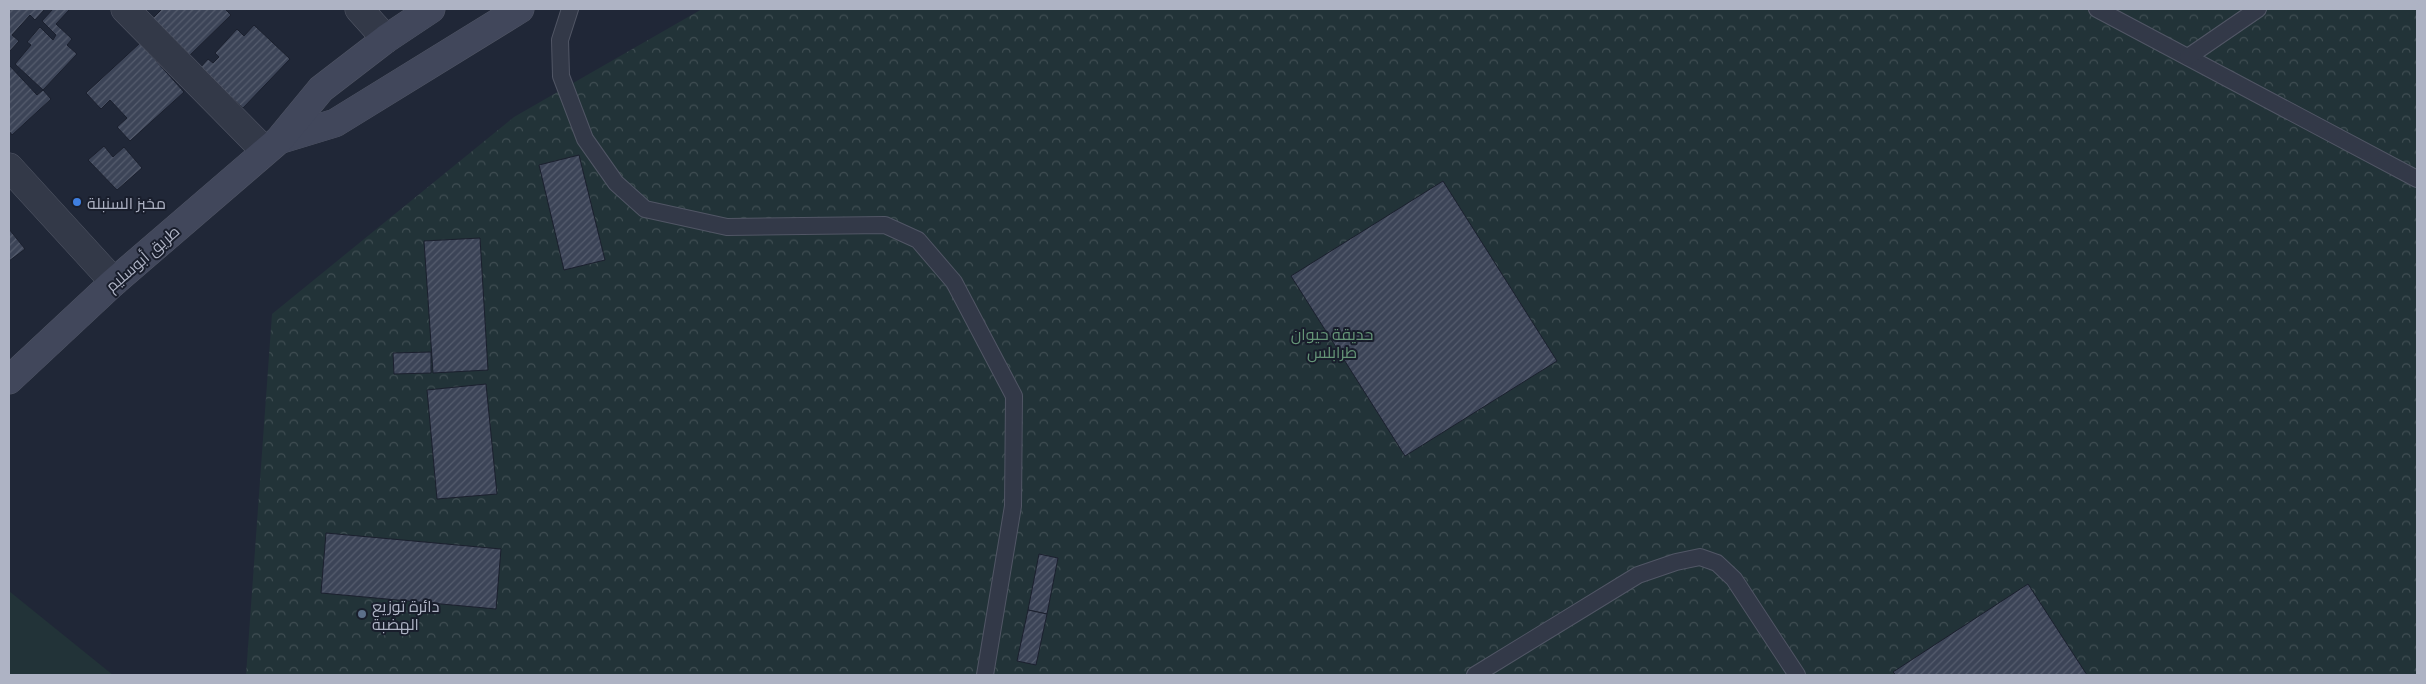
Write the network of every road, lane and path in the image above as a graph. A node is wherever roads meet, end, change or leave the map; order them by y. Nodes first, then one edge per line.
1 (125, 9) edge
2 (358, 9) edge
3 (432, 9) edge
4 (520, 9) edge
5 (570, 9) edge
6 (2097, 9) edge
7 (2258, 9) edge
8 (386, 39) junction
9 (2188, 56) junction
10 (272, 145) junction
11 (9, 167) edge
12 (2417, 179) edge
13 (114, 282) junction
14 (9, 380) edge
15 (984, 675) edge
16 (1475, 675) edge
17 (1797, 675) edge

1 - 10 street
2 - 8 street
3 - 8 main road, طريق أبوسليم
4 - 10 main road, طريق أبوسليم
5 - 15 lane
6 - 9 lane
7 - 9 lane
8 - 10 main road, طريق أبوسليم
9 - 12 lane
10 - 13 main road, طريق أبوسليم
11 - 13 street
13 - 14 main road, طريق أبوسليم
16 - 17 lane

